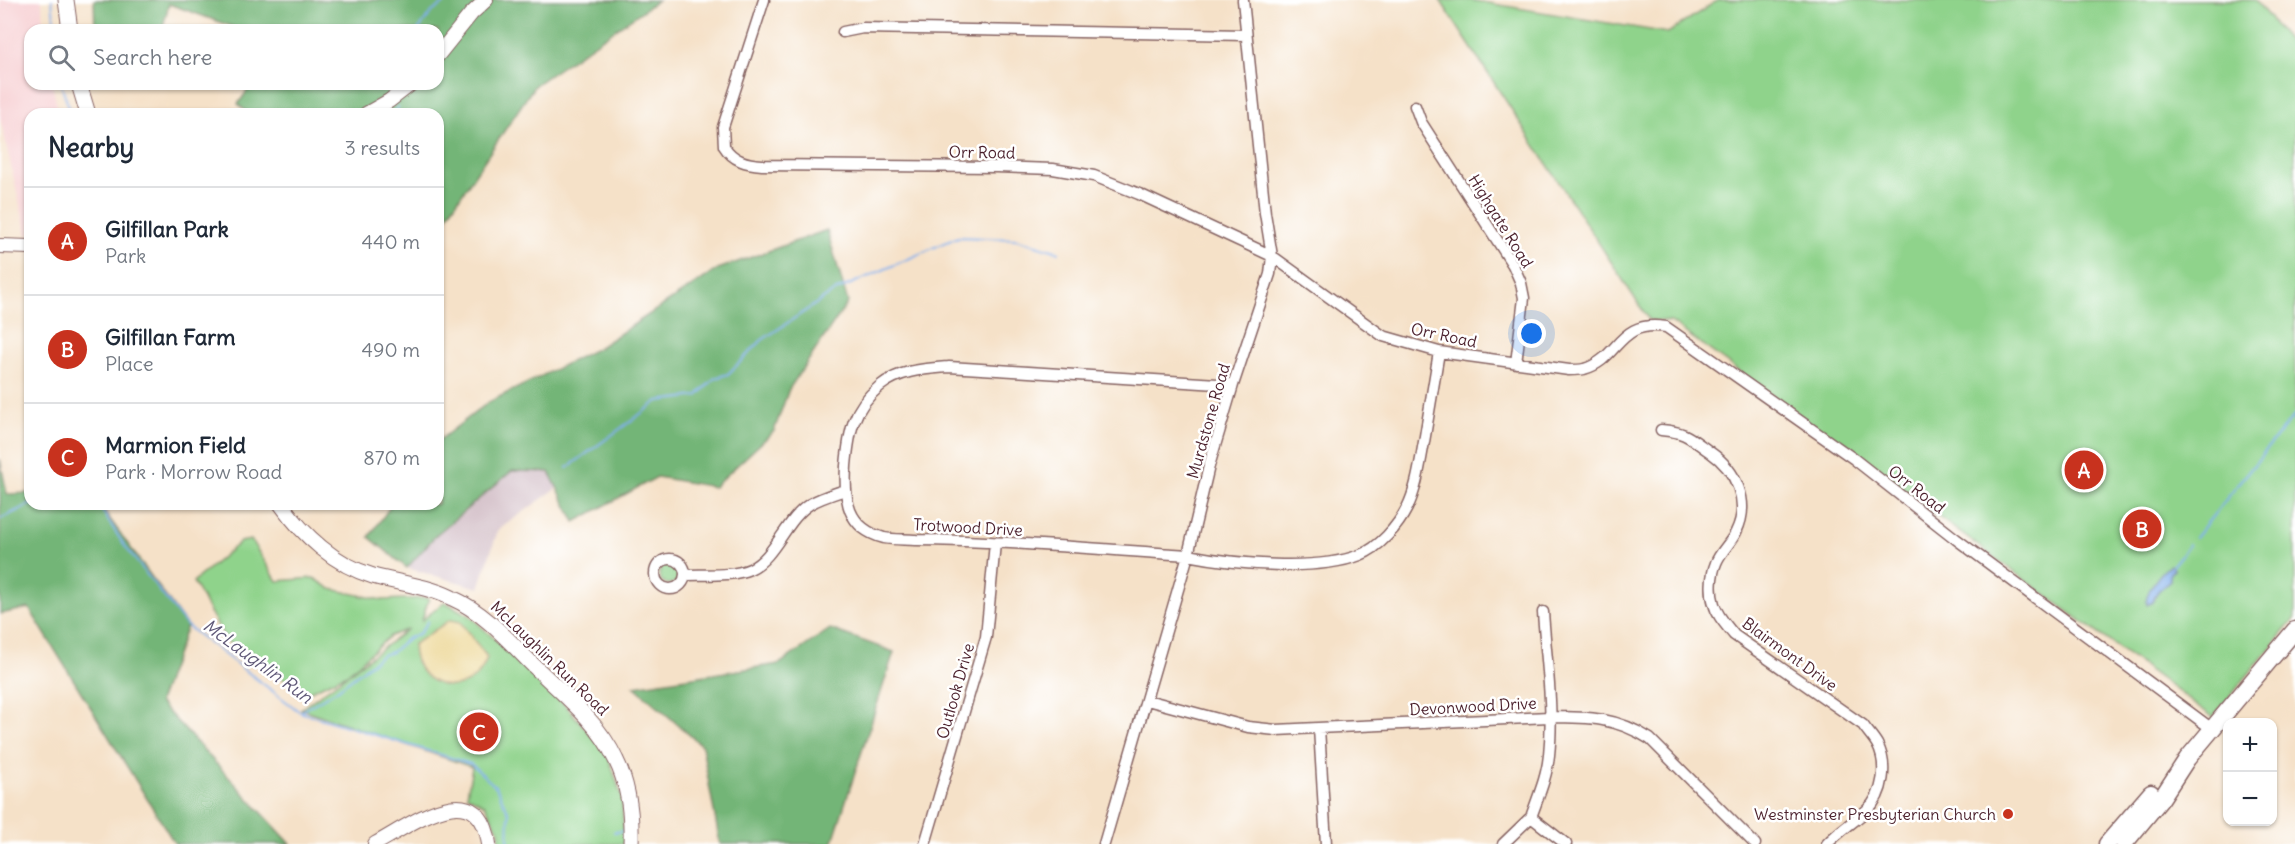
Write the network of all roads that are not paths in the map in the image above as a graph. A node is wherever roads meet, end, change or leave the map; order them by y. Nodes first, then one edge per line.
1 (66, 0) edge
2 (486, 0) edge
3 (764, 0) edge
4 (1243, 0) edge
5 (69, 24) edge
6 (843, 32) dead end
7 (1246, 34) junction
8 (444, 48) edge
9 (81, 90) edge
10 (404, 90) edge
11 (1415, 106) dead end
12 (86, 108) edge
13 (377, 108) edge
14 (0, 246) edge
15 (24, 247) edge
16 (1272, 255) junction
17 (1439, 352) junction
18 (1516, 363) junction
19 (1233, 385) junction
20 (1661, 430) dead end
21 (845, 490) junction
22 (286, 510) edge
23 (995, 543) junction
24 (1188, 555) junction
25 (685, 574) dead end
26 (1543, 612) dead end
27 (2295, 630) edge
28 (1147, 700) junction
29 (1549, 717) junction
30 (1319, 728) junction
31 (2212, 729) junction
32 (2187, 759) junction
33 (1531, 818) junction
34 (375, 844) edge
35 (489, 844) edge
36 (631, 844) edge
37 (925, 844) edge
38 (1104, 844) edge
39 (1326, 844) edge
40 (1503, 844) edge
41 (1566, 844) edge
42 (1755, 844) edge
43 (1827, 844) edge
44 (2107, 844) edge
45 (2124, 844) edge

1 - 5 main road
2 - 8 street
3 - 16 street, Orr Road
4 - 7 street, Murdstone Road
6 - 7 street
7 - 16 street, Murdstone Road
9 - 12 main road
10 - 13 street
11 - 18 street, Highgate Road
14 - 15 street
16 - 17 street, Orr Road
16 - 19 street, Murdstone Road
17 - 18 street, Orr Road
17 - 24 street, Trotwood Drive
18 - 31 street, Orr Road
19 - 21 street, Trotwood Drive
19 - 24 street, Murdstone Road
20 - 43 street, Blairmont Drive
21 - 23 street, Trotwood Drive
21 - 25 street
22 - 36 main road, McLaughlin Run Road
23 - 24 street, Trotwood Drive
23 - 37 street, Outlook Drive
24 - 28 street, Murdstone Road
26 - 29 street
27 - 31 main road
28 - 30 street, Devonwood Drive
28 - 38 street, Murdstone Road
29 - 30 street, Devonwood Drive
29 - 33 street
29 - 42 street, Devonwood Drive
30 - 39 street
31 - 32 main road
32 - 44 main road
32 - 45 main road
33 - 40 street
33 - 41 street
34 - 35 street

